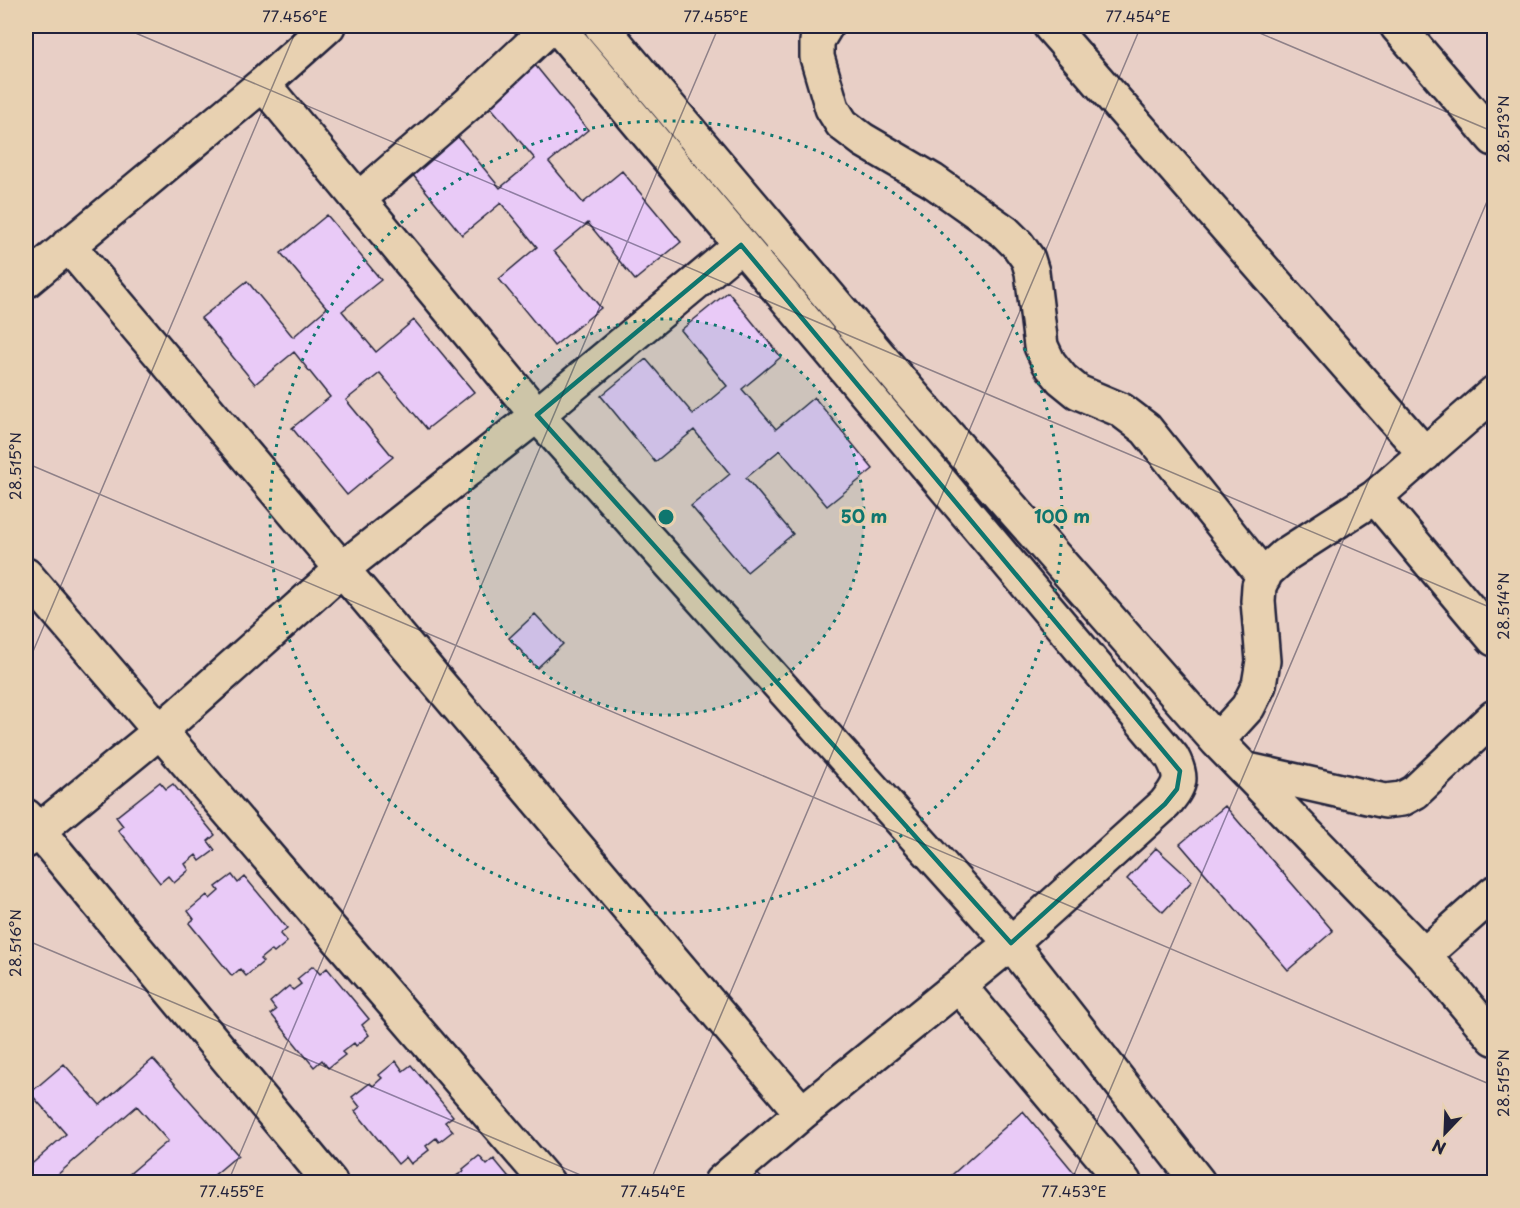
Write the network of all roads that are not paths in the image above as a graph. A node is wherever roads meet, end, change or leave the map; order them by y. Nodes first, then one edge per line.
1 (328, 26) edge
2 (551, 26) edge
3 (557, 26) edge
4 (601, 26) edge
5 (826, 26) edge
6 (1050, 26) edge
7 (1397, 26) edge
8 (263, 84) junction
9 (1494, 139) edge
10 (359, 199) junction
11 (68, 245) junction
12 (741, 245) junction
13 (26, 281) edge
14 (1494, 393) edge
15 (537, 415) junction
16 (1425, 454) junction
17 (1375, 496) junction
18 (342, 569) junction
19 (26, 575) edge
20 (1264, 577) junction
21 (1494, 639) edge
22 (1494, 717) edge
23 (159, 732) junction
24 (1217, 741) junction
25 (1244, 769) junction
26 (30, 829) edge
27 (1494, 893) edge
28 (1011, 943) junction
29 (1424, 955) junction
30 (959, 986) junction
31 (1494, 1038) edge
32 (802, 1113) junction
33 (330, 1182) edge
34 (547, 1182) edge
35 (720, 1182) edge
36 (1124, 1182) edge
37 (1198, 1182) edge

1 - 8 street
2 - 10 street
3 - 12 street
4 - 24 street
5 - 20 street
6 - 16 street
7 - 9 street
8 - 10 street
8 - 11 street
10 - 15 street
11 - 13 street
11 - 18 street
12 - 15 street
12 - 28 street
14 - 16 street
15 - 18 street
15 - 28 street
16 - 17 street
17 - 20 street
17 - 21 street
18 - 23 street
18 - 32 street
19 - 23 street
20 - 24 street
22 - 25 street
23 - 26 street
23 - 34 street
24 - 25 street
25 - 29 street
26 - 33 street
27 - 29 street
28 - 30 street
28 - 37 street
29 - 31 street
30 - 32 street
30 - 36 street
32 - 35 street

